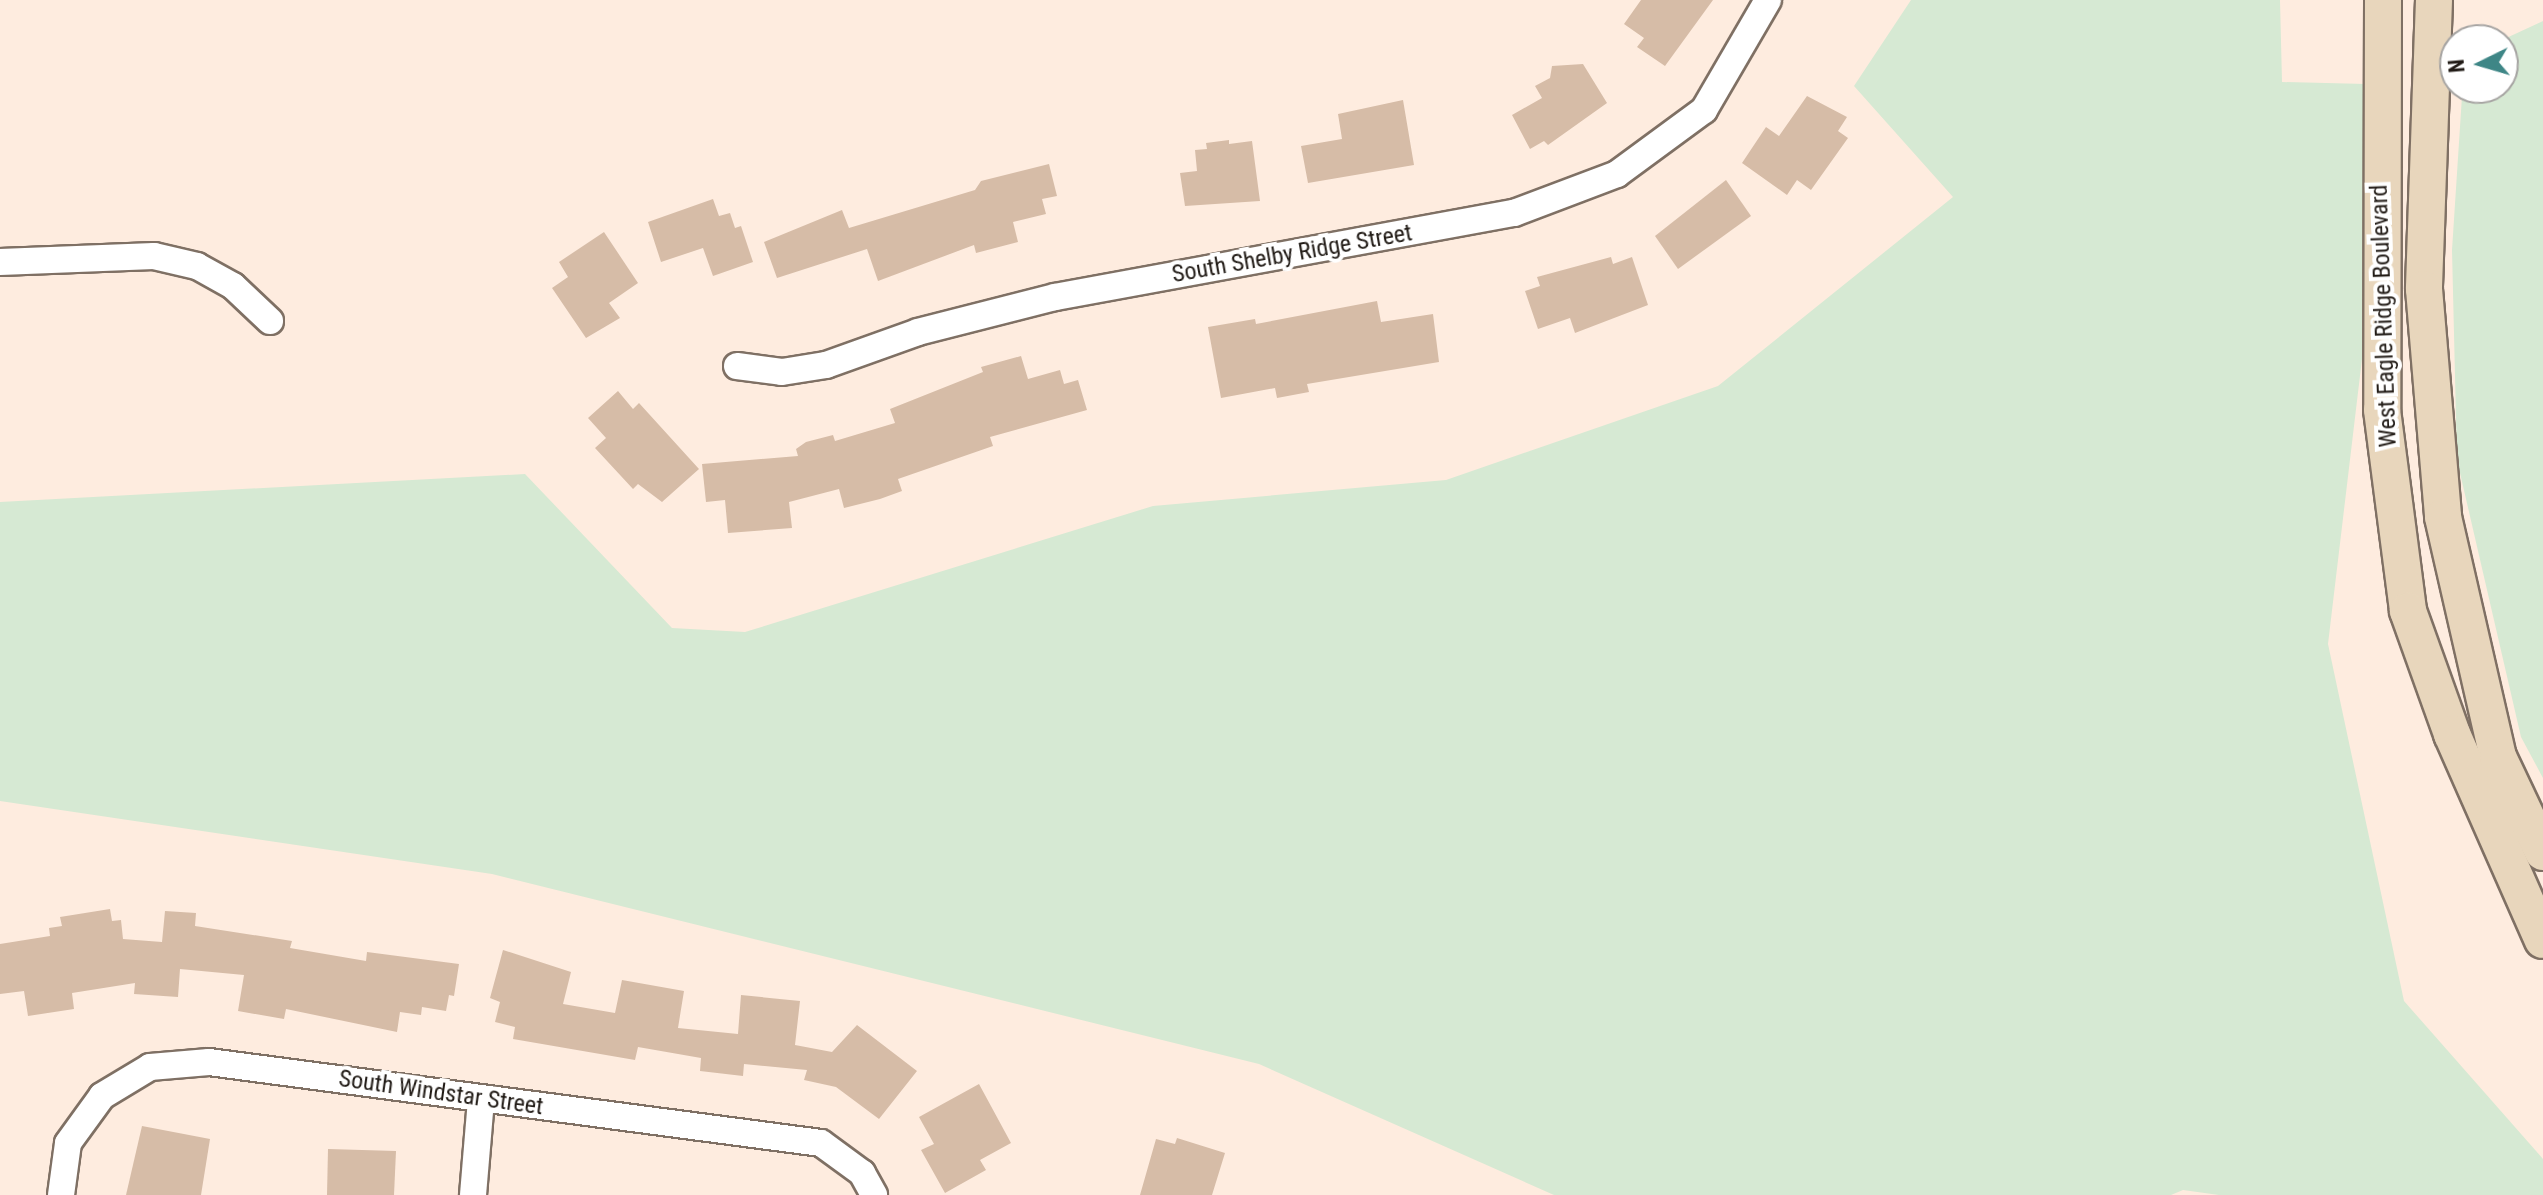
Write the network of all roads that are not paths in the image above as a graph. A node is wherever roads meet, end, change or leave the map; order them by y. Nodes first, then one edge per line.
1 (1768, 0) edge
2 (2383, 0) edge
3 (2434, 0) edge
4 (0, 262) edge
5 (270, 321) dead end
6 (737, 366) dead end
7 (2543, 852) edge
8 (2543, 940) edge
9 (481, 1099) junction
10 (61, 1195) edge
11 (473, 1195) edge
12 (874, 1195) edge

1 - 6 street, South Shelby Ridge Street
2 - 8 street, West Eagle Ridge Boulevard
3 - 7 street, West Eagle Ridge Boulevard
4 - 5 street
9 - 10 street, South Windstar Street
9 - 11 street
9 - 12 street, South Windstar Street

